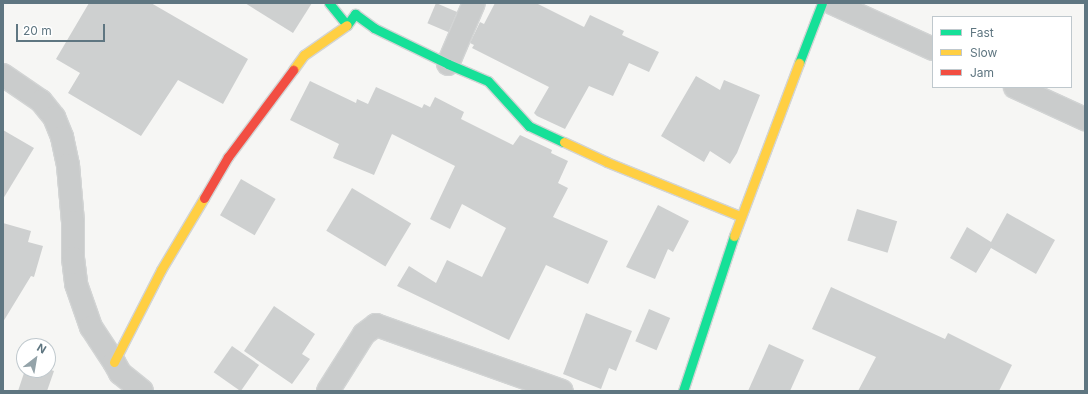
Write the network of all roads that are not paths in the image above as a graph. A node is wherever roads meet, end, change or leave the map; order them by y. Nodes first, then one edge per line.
1 (329, 3) edge
2 (474, 3) edge
3 (822, 3) edge
4 (832, 3) edge
5 (347, 25) junction
6 (932, 49) edge
7 (448, 64) junction
8 (3, 75) edge
9 (1017, 88) edge
10 (1085, 119) edge
11 (740, 216) junction
12 (114, 362) junction
13 (142, 391) edge
14 (328, 391) edge
15 (562, 391) edge
16 (683, 391) edge

1 - 5 street
2 - 7 street
3 - 11 street
4 - 6 street
5 - 7 street
5 - 12 street
7 - 11 street
8 - 12 street
9 - 10 street
11 - 16 street
12 - 13 street
14 - 15 street

